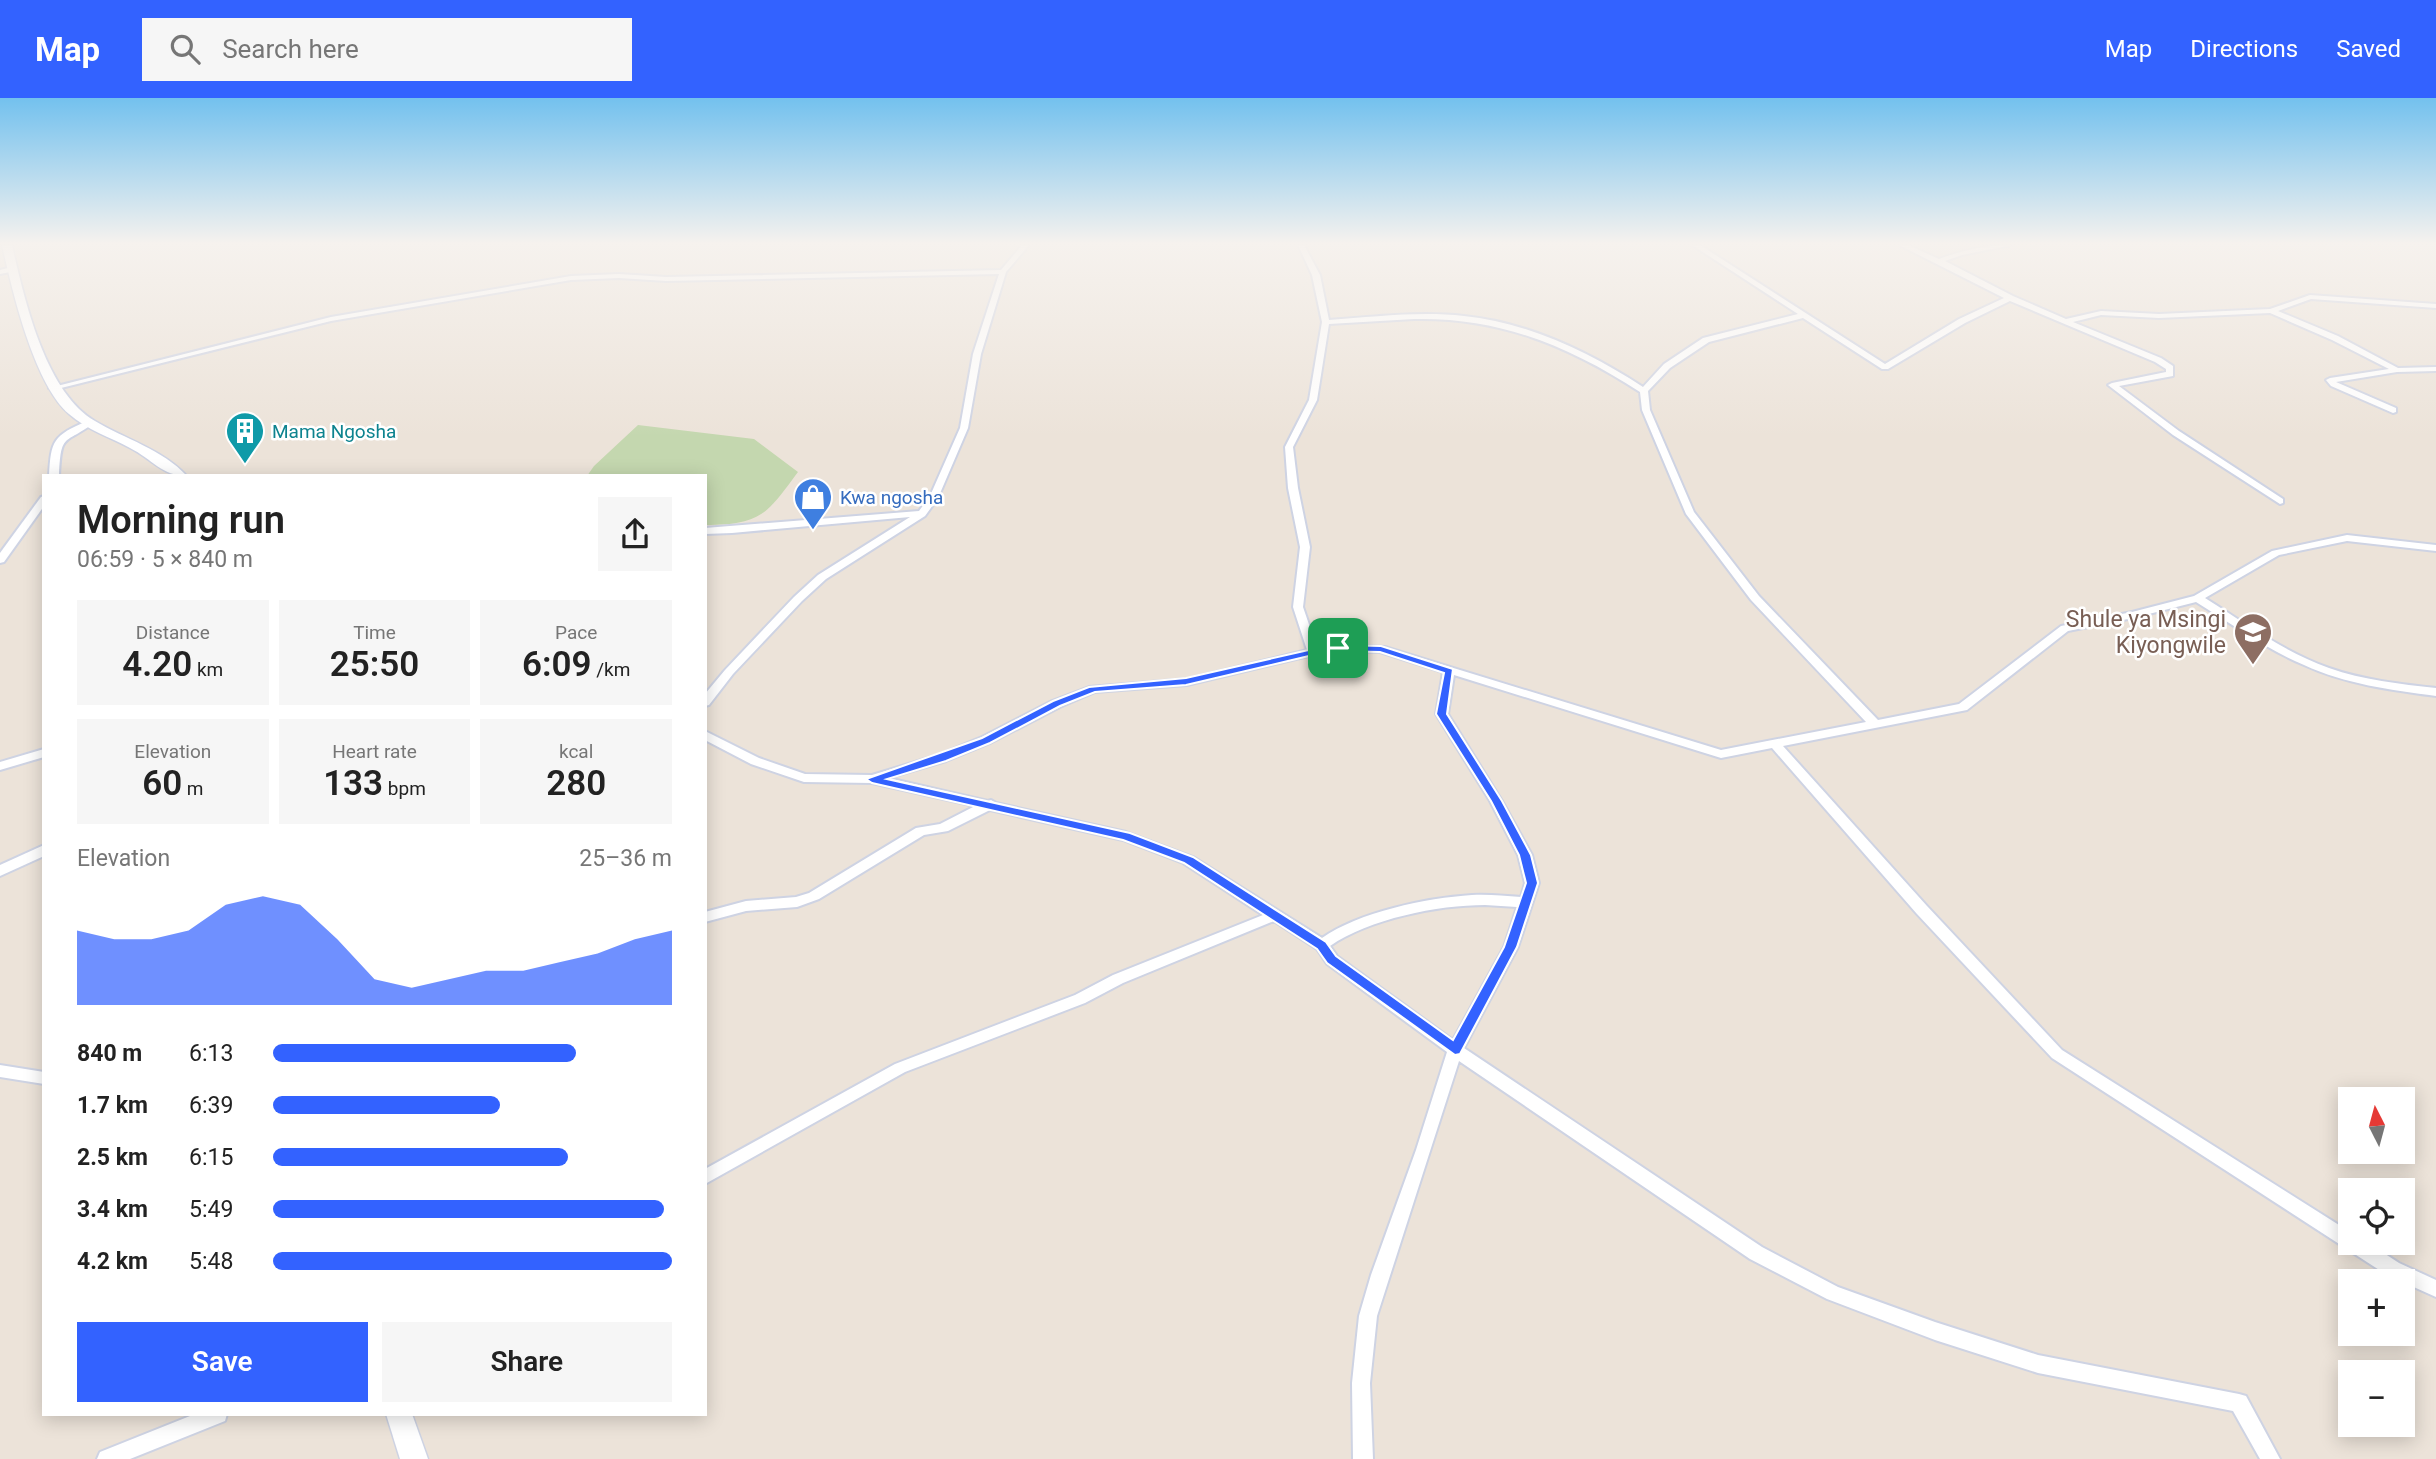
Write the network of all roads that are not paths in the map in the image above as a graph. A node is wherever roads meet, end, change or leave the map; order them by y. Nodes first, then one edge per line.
1 (21, 309) edge
2 (397, 309) edge
3 (992, 309) edge
4 (1323, 309) edge
5 (1794, 309) edge
6 (1988, 309) edge
7 (2036, 309) edge
8 (2278, 309) edge
9 (2271, 311) junction
10 (1804, 315) junction
11 (2067, 321) junction
12 (1326, 322) junction
13 (2436, 369) edge
14 (2397, 370) junction
15 (53, 388) junction
16 (1644, 391) junction
17 (2393, 410) dead end
18 (90, 423) junction
19 (54, 474) edge
20 (177, 474) edge
21 (2280, 501) dead end
22 (42, 502) edge
23 (922, 514) junction
24 (707, 531) edge
25 (2436, 548) edge
26 (0, 560) edge
27 (2198, 598) junction
28 (1313, 652) junction
29 (1449, 671) junction
30 (2436, 692) edge
31 (707, 700) edge
32 (1875, 724) junction
33 (707, 736) edge
34 (1775, 744) junction
35 (42, 754) edge
36 (0, 766) edge
37 (872, 779) junction
38 (991, 804) junction
39 (42, 851) edge
40 (0, 871) edge
41 (1525, 904) junction
42 (1276, 915) junction
43 (707, 916) edge
44 (1322, 946) junction
45 (1455, 1049) junction
46 (0, 1071) edge
47 (42, 1078) edge
48 (707, 1176) edge
49 (2338, 1234) edge
50 (2371, 1255) edge
51 (2436, 1289) edge
52 (214, 1416) edge
53 (400, 1416) edge
54 (107, 1459) edge
55 (414, 1459) edge
56 (1363, 1459) edge
57 (2270, 1459) edge

1 - 15 main road
2 - 15 street
3 - 23 street
4 - 12 street
5 - 10 street
6 - 10 street
7 - 11 street
8 - 9 street
9 - 11 street
9 - 14 street
10 - 16 street
11 - 21 street
12 - 16 street
12 - 28 street
13 - 14 street
14 - 17 street
15 - 18 main road
16 - 32 street
18 - 19 street
18 - 20 main road
22 - 26 street
23 - 24 street
23 - 31 street
25 - 27 street
27 - 30 street
27 - 32 street
28 - 29 street
28 - 37 street
29 - 34 street
29 - 41 street
32 - 34 street
33 - 37 street
34 - 49 street
35 - 36 street
37 - 38 street
38 - 42 street
38 - 43 street
39 - 40 street
41 - 44 street
41 - 45 street
42 - 44 street
42 - 48 street
44 - 45 street
45 - 56 street
45 - 57 street
46 - 47 street
50 - 51 street
52 - 54 street
53 - 55 main road

